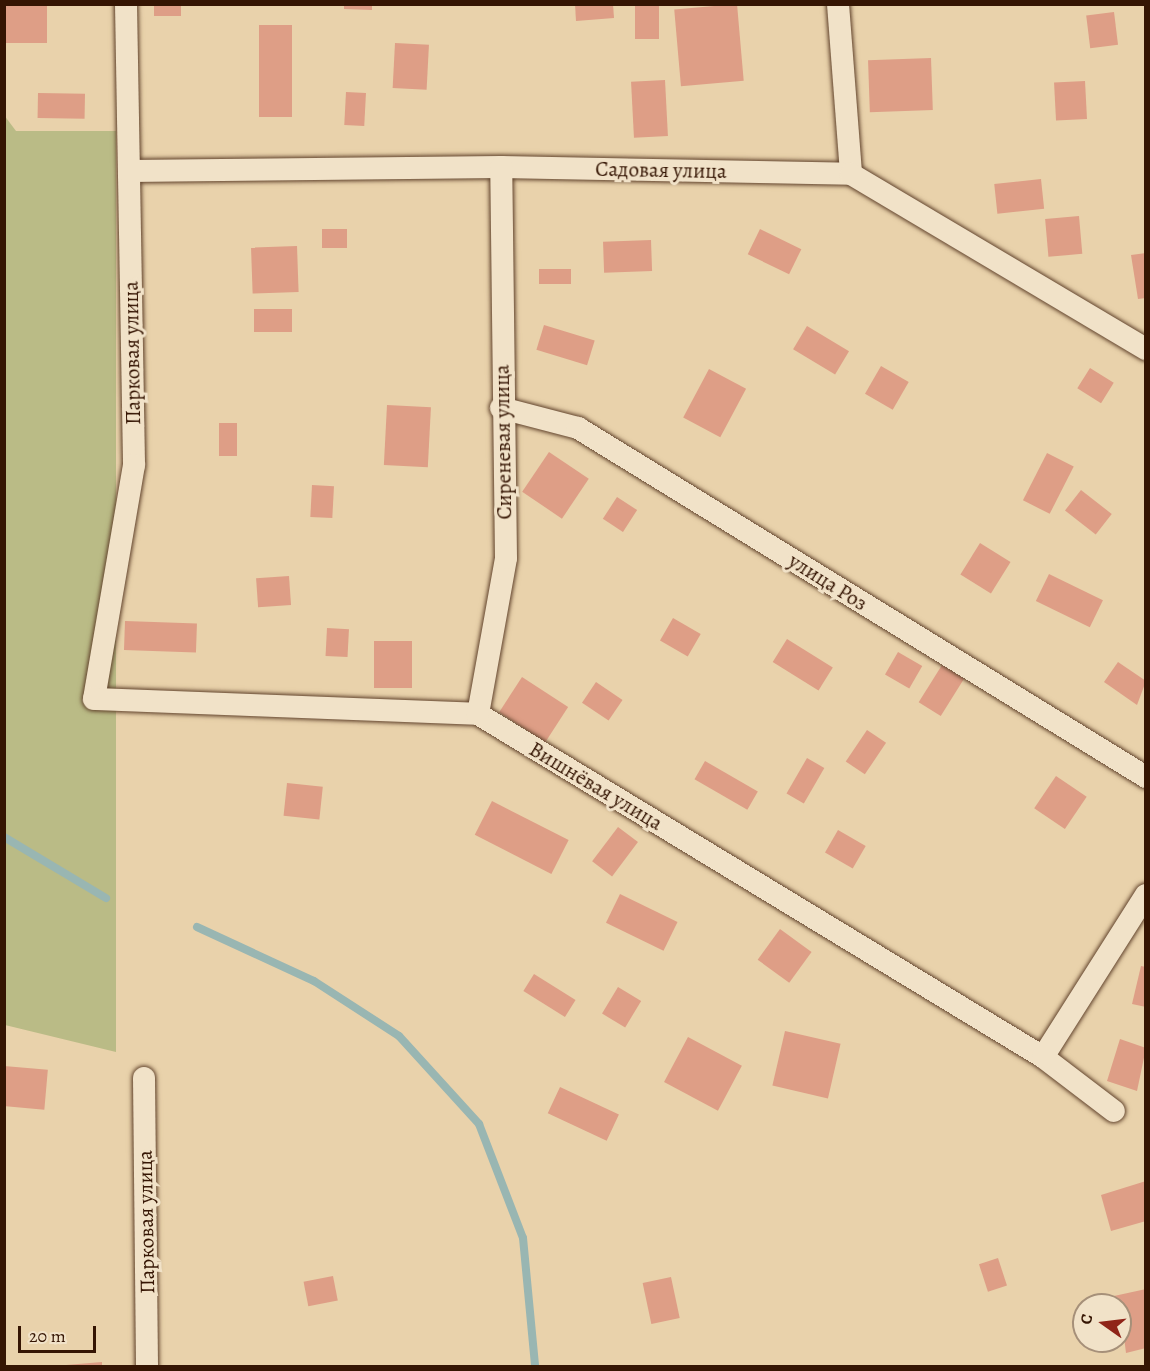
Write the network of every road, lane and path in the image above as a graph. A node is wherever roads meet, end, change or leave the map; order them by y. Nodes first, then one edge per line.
1 (126, 4) edge
2 (838, 4) edge
3 (501, 167) junction
4 (129, 171) junction
5 (851, 174) junction
6 (1146, 349) edge
7 (501, 408) junction
8 (94, 699) joint
9 (478, 714) junction
10 (1146, 777) edge
11 (1146, 895) edge
12 (1043, 1057) junction
13 (144, 1078) dead end
14 (1114, 1111) dead end
15 (147, 1366) edge

1 - 4 street, Парковая улица
2 - 5 street
3 - 4 street, Садовая улица
3 - 5 street, Садовая улица
3 - 7 street, Сиреневая улица
4 - 8 street, Парковая улица
5 - 6 street, Садовая улица
7 - 9 street, Сиреневая улица
7 - 10 street, улица Роз
8 - 9 street, Вишнёвая улица
9 - 12 street, Вишнёвая улица
11 - 12 street
12 - 14 street, Вишнёвая улица
13 - 15 street, Парковая улица

